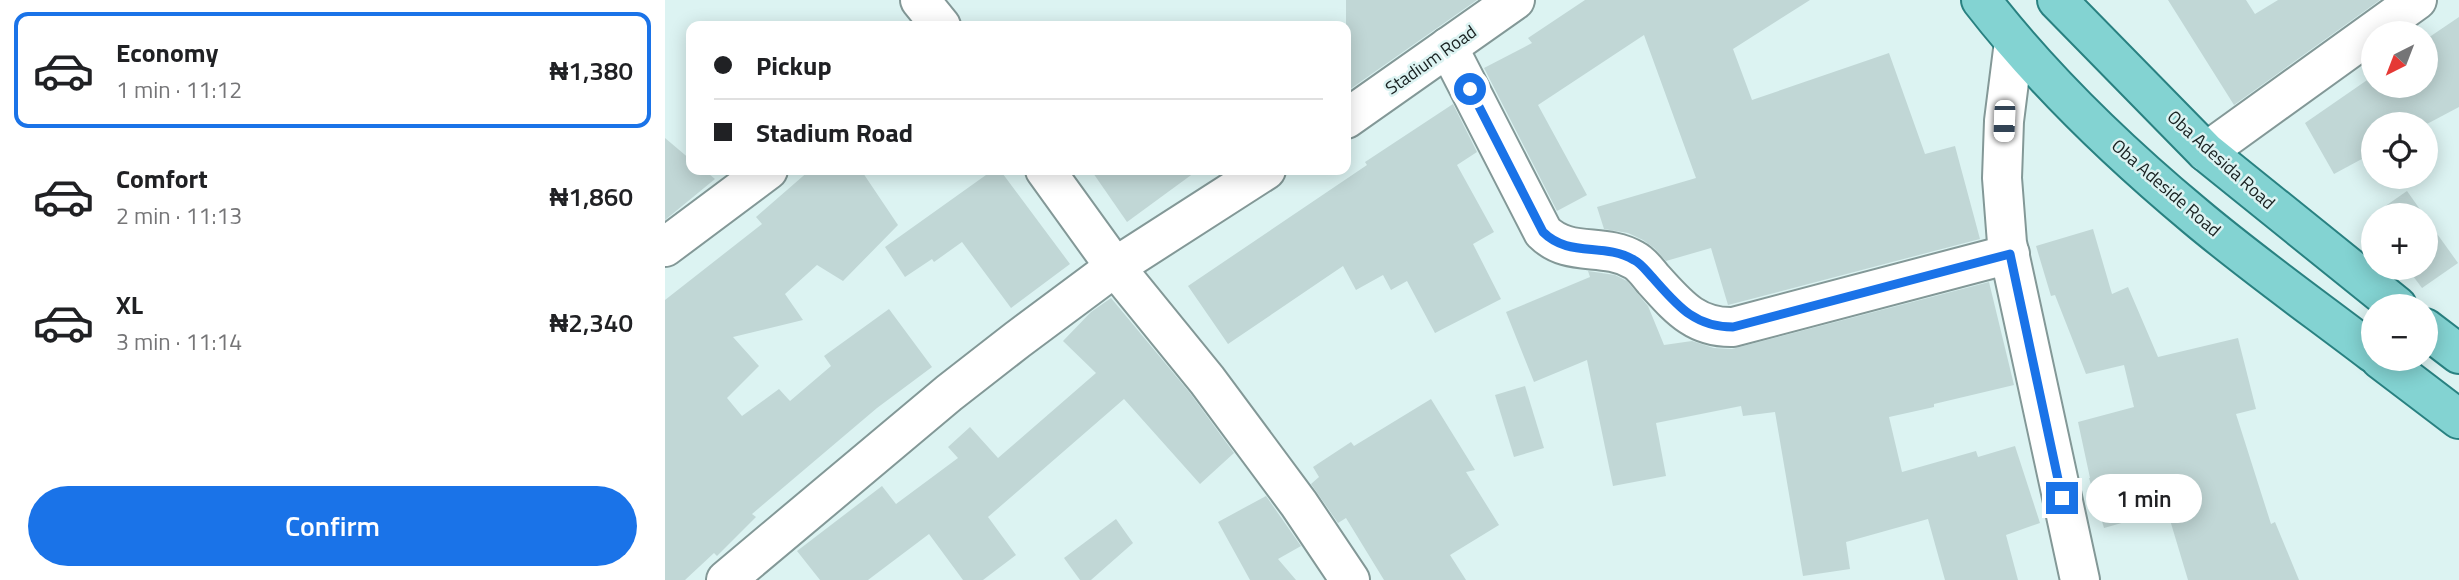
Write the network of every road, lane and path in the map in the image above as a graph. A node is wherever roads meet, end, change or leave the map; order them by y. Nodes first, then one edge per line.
1 (921, 0) edge
2 (1515, 0) edge
3 (1981, 0) edge
4 (2057, 0) edge
5 (2417, 0) edge
6 (937, 21) edge
7 (2014, 42) junction
8 (1448, 47) junction
9 (1351, 115) edge
10 (2206, 152) junction
11 (761, 175) edge
12 (1049, 175) edge
13 (1258, 175) edge
14 (665, 247) edge
15 (2010, 254) junction
16 (1115, 267) junction
17 (2382, 294) edge
18 (2438, 338) edge
19 (2361, 344) edge
20 (2459, 354) edge
21 (2396, 371) edge
22 (2459, 419) edge
23 (726, 580) edge
24 (1350, 580) edge
25 (2080, 580) edge

1 - 6 street
2 - 8 street, Stadium Road
3 - 7 main road, Oba Adeside Road
4 - 10 main road, Oba Adesida Road
5 - 10 street
7 - 15 street
7 - 19 main road, Oba Adeside Road
8 - 9 street, Stadium Road
8 - 15 street
10 - 17 main road, Oba Adesida Road
11 - 14 street
12 - 16 street
13 - 16 street
15 - 25 street
16 - 23 street
16 - 24 street
18 - 20 main road
21 - 22 main road

